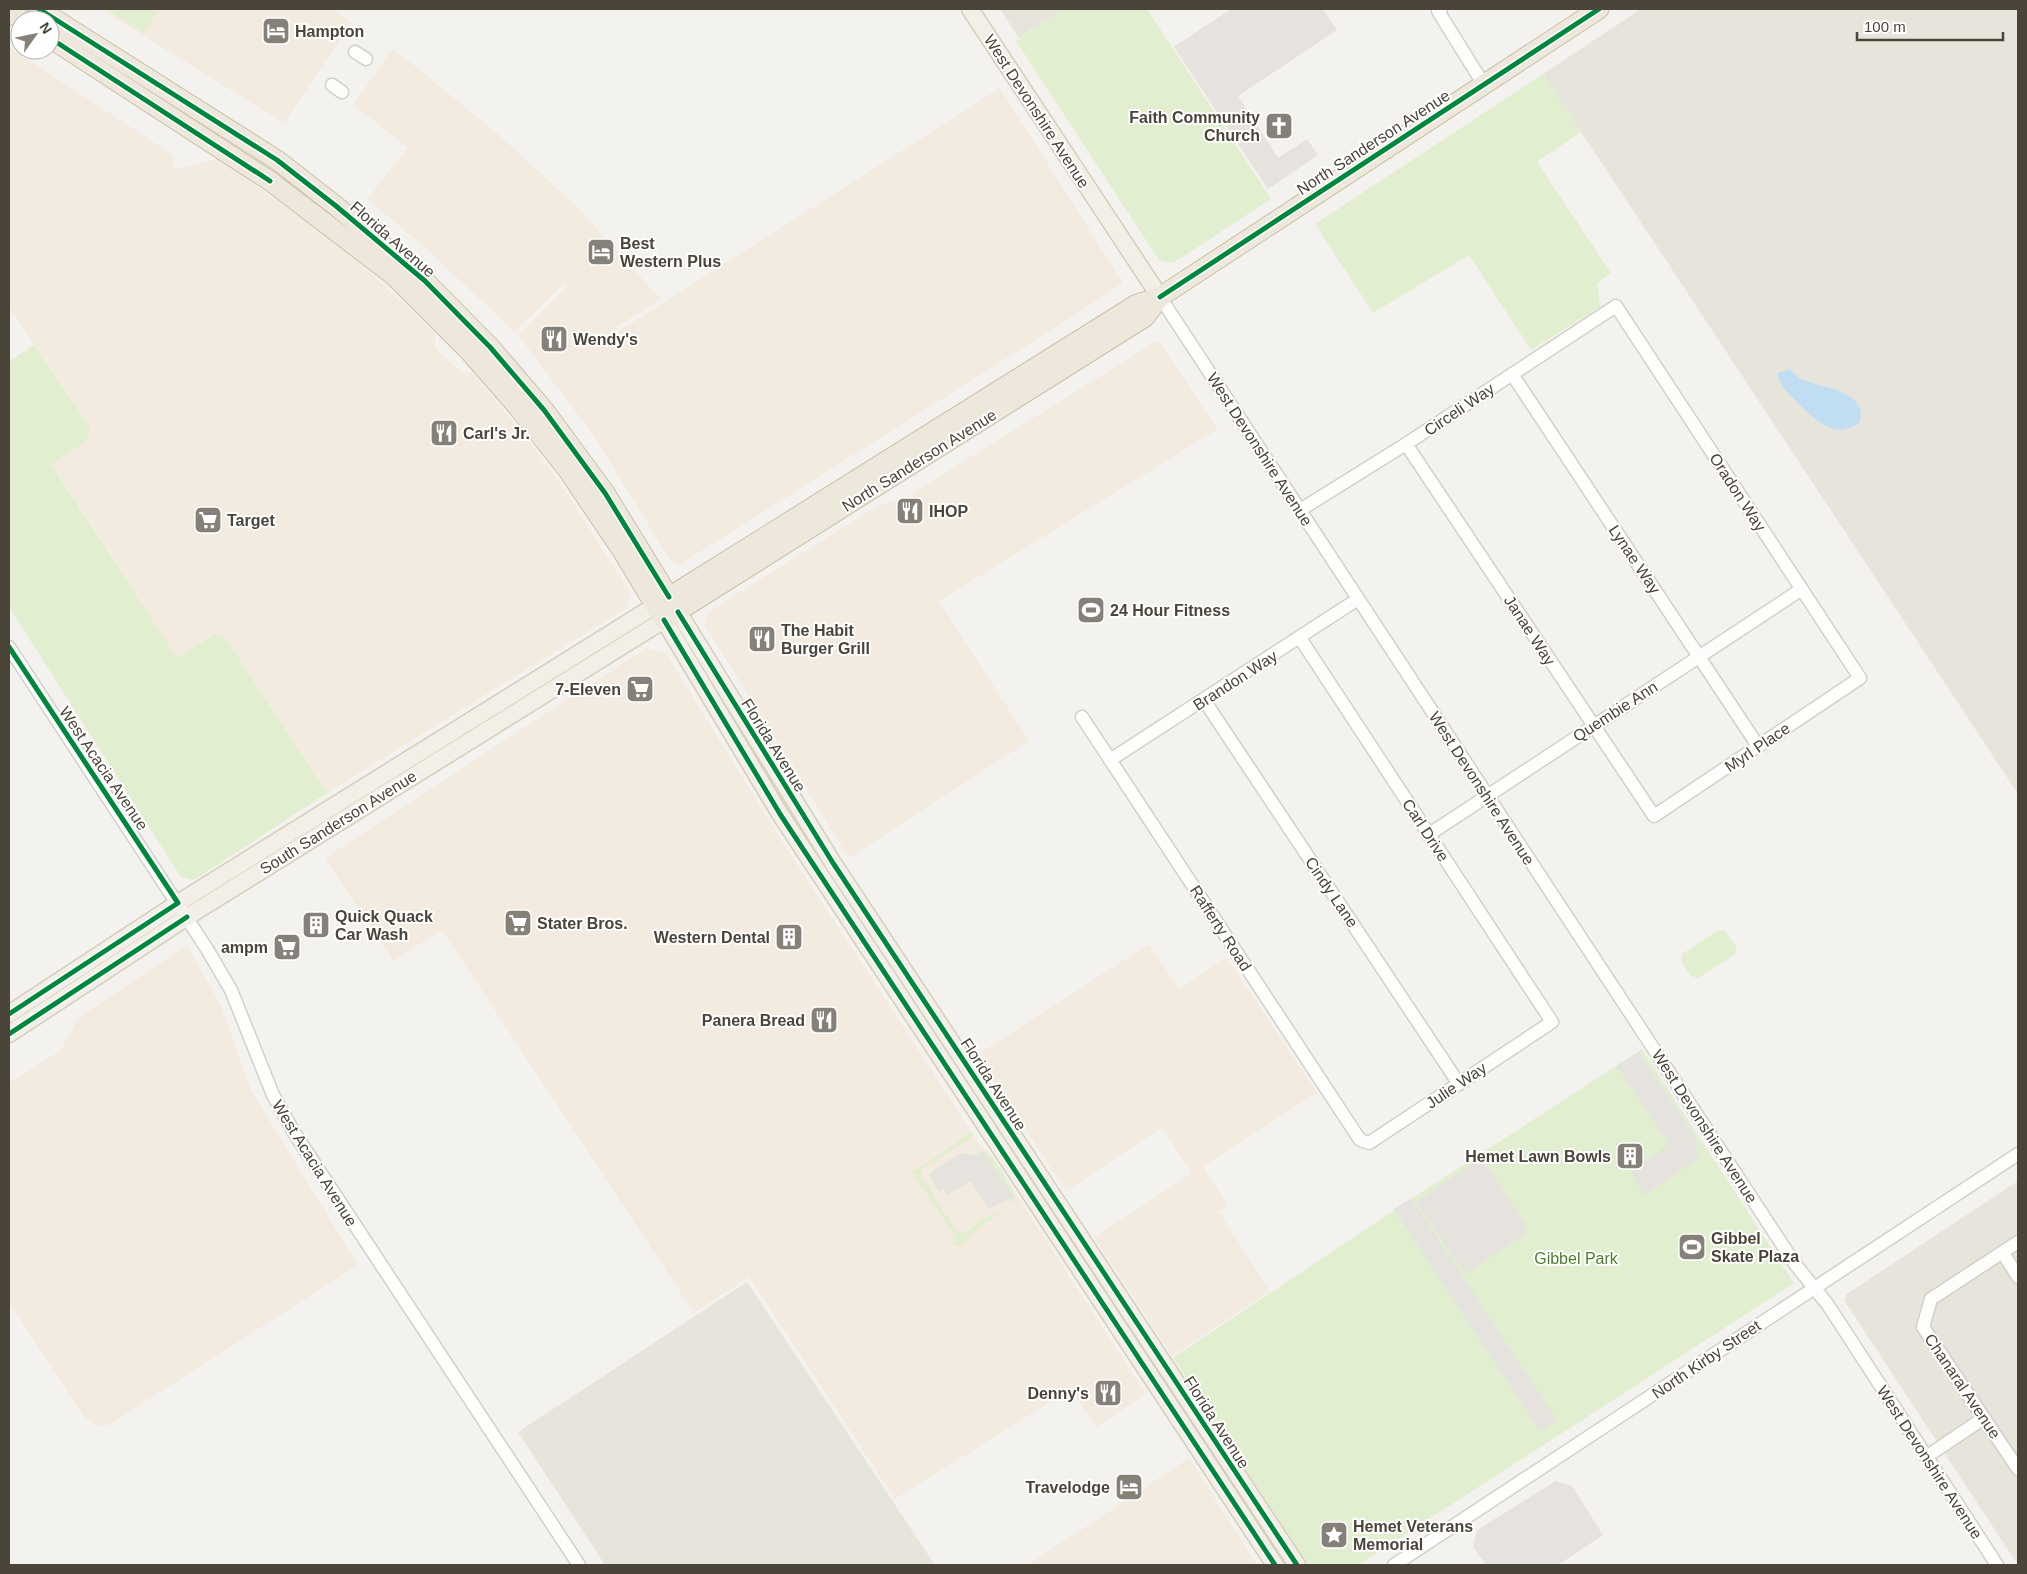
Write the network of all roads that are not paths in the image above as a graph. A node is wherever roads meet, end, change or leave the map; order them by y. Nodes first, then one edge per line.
1 (39, 9) edge
2 (970, 9) edge
3 (1599, 9) edge
4 (1440, 10) edge
5 (60, 44) edge
6 (1484, 85) junction
7 (374, 260) junction
8 (1160, 297) junction
9 (1616, 306) joint
10 (490, 347) junction
11 (1512, 374) junction
12 (1406, 444) junction
13 (840, 488) junction
14 (1300, 510) junction
15 (812, 527) junction
16 (792, 540) junction
17 (1802, 589) junction
18 (1358, 599) junction
19 (667, 608) junction
20 (1300, 638) junction
21 (9, 647) edge
22 (1699, 656) junction
23 (1860, 678) joint
24 (535, 681) junction
25 (1204, 700) junction
26 (1082, 717) dead end
27 (1592, 726) junction
28 (450, 734) junction
29 (469, 741) junction
30 (1758, 746) junction
31 (1110, 760) junction
32 (1488, 796) junction
33 (342, 801) junction
34 (372, 802) junction
35 (1654, 816) joint
36 (321, 833) junction
37 (1428, 835) junction
38 (183, 910) junction
39 (9, 1014) edge
40 (1552, 1022) joint
41 (9, 1034) edge
42 (1459, 1084) junction
43 (1360, 1140) joint
44 (2018, 1154) edge
45 (1045, 1216) junction
46 (2018, 1242) edge
47 (2002, 1253) junction
48 (1103, 1272) junction
49 (2018, 1277) edge
50 (1814, 1287) junction
51 (1107, 1309) junction
52 (1155, 1350) junction
53 (1984, 1418) junction
54 (1926, 1457) junction
55 (2018, 1469) edge
56 (579, 1565) edge
57 (1275, 1565) edge
58 (1297, 1565) edge
59 (1394, 1565) edge
60 (1997, 1565) edge

1 - 10 highway, Florida Avenue
2 - 8 main road, West Devonshire Avenue
3 - 6 highway, North Sanderson Avenue
4 - 6 street
5 - 7 highway, Florida Avenue
6 - 8 highway, North Sanderson Avenue
7 - 10 highway
7 - 19 highway, Florida Avenue
8 - 13 highway, North Sanderson Avenue
8 - 14 street, West Devonshire Avenue
8 - 15 highway, North Sanderson Avenue
9 - 11 street, Circeli Way
9 - 17 street, Oradon Way
10 - 19 highway, Florida Avenue
11 - 12 street, Circeli Way
11 - 22 street, Lynae Way
12 - 14 street, Circeli Way
12 - 27 street, Janae Way
13 - 15 highway
13 - 16 highway
13 - 19 highway, North Sanderson Avenue
14 - 18 street, West Devonshire Avenue
15 - 16 highway, North Sanderson Avenue
16 - 19 highway, North Sanderson Avenue
17 - 22 street, Quembie Ann
17 - 23 street, Oradon Way
18 - 20 street, Brandon Way
18 - 32 street, West Devonshire Avenue
19 - 24 main road, South Sanderson Avenue
19 - 29 main road, South Sanderson Avenue
19 - 45 main road, Florida Avenue
19 - 48 main road, Florida Avenue
20 - 25 street, Brandon Way
20 - 37 street, Carl Drive
21 - 38 street, West Acacia Avenue
22 - 27 street, Quembie Ann
22 - 30 street, Lynae Way
23 - 30 street, Myrl Place
24 - 28 main road, South Sanderson Avenue
24 - 29 main road
25 - 31 street, Brandon Way
25 - 42 street, Cindy Lane
26 - 31 street, Rafferty Road
27 - 32 street, Quembie Ann
27 - 35 street, Janae Way
28 - 33 main road, South Sanderson Avenue
28 - 34 main road
29 - 34 main road, South Sanderson Avenue
30 - 35 street, Myrl Place
31 - 43 street, Rafferty Road
32 - 37 street, Quembie Ann
32 - 50 street, West Devonshire Avenue
33 - 36 main road
33 - 38 main road, South Sanderson Avenue
34 - 36 main road, South Sanderson Avenue
36 - 38 main road, South Sanderson Avenue
37 - 40 street, Carl Drive
38 - 39 main road, South Sanderson Avenue
38 - 41 main road, South Sanderson Avenue
38 - 56 street, West Acacia Avenue
40 - 42 street, Julie Way
42 - 43 street, Julie Way
44 - 50 street, North Kirby Street
45 - 48 main road
45 - 51 main road, Florida Avenue
46 - 47 street
47 - 49 street
47 - 53 street, Chanaral Avenue
48 - 52 main road, Florida Avenue
50 - 54 street, West Devonshire Avenue
50 - 59 street, North Kirby Street
51 - 52 main road
51 - 57 main road, Florida Avenue
52 - 58 main road, Florida Avenue
53 - 54 street
53 - 55 street, Chanaral Avenue
54 - 60 street, West Devonshire Avenue

